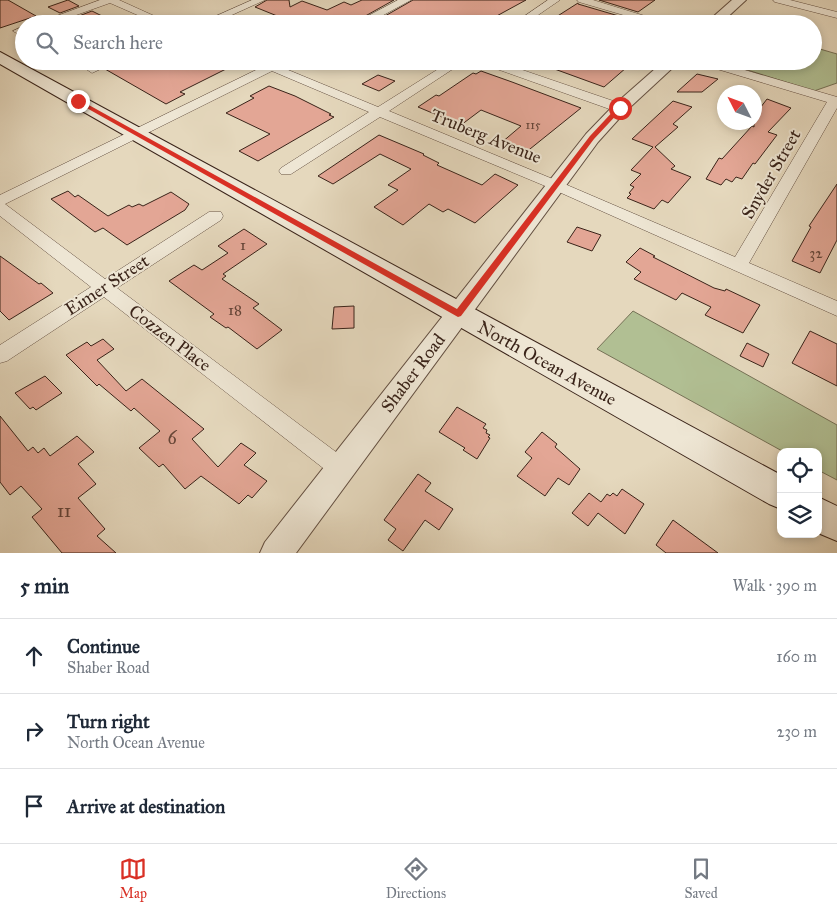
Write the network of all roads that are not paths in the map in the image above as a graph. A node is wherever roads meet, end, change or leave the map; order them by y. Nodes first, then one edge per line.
1 (110, 0) edge
2 (260, 0) edge
3 (406, 0) edge
4 (555, 0) edge
5 (582, 0) edge
6 (740, 0) edge
7 (778, 0) edge
8 (66, 15) edge
9 (146, 15) edge
10 (224, 15) edge
11 (376, 15) edge
12 (532, 15) edge
13 (634, 15) edge
14 (722, 15) edge
15 (837, 15) edge
16 (0, 57) edge
17 (15, 65) edge
18 (23, 70) edge
19 (265, 70) edge
20 (290, 70) edge
21 (445, 70) edge
22 (510, 70) edge
23 (663, 70) edge
24 (731, 70) edge
25 (836, 101) edge
26 (620, 108) junction
27 (378, 112) junction
28 (136, 134) junction
29 (286, 171) dead end
30 (555, 185) junction
31 (0, 201) edge
32 (0, 208) edge
33 (215, 216) dead end
34 (739, 266) junction
35 (103, 288) junction
36 (837, 309) edge
37 (458, 314) junction
38 (0, 355) edge
39 (340, 468) junction
40 (777, 491) edge
41 (822, 516) edge
42 (837, 524) edge
43 (276, 553) edge

1 - 8 street
1 - 9 street
2 - 10 street
3 - 11 street
4 - 12 street
5 - 13 street
6 - 14 street
7 - 15 street
16 - 17 main road, North Ocean Avenue
18 - 28 main road, North Ocean Avenue
19 - 28 street
20 - 27 street, Truberg Avenue
21 - 27 street
22 - 26 street
23 - 26 street, Shaber Road
24 - 25 street
25 - 34 street, Snyder Street
26 - 30 street, Shaber Road
27 - 29 street
27 - 30 street, Truberg Avenue
28 - 31 street
28 - 37 main road, North Ocean Avenue
30 - 34 street, Truberg Avenue
30 - 37 street, Shaber Road
32 - 35 street, Cozzen Place
33 - 35 street, Eimer Street
34 - 36 street, Truberg Avenue
35 - 38 street, Eimer Street
35 - 39 street, Cozzen Place
37 - 39 street, Shaber Road
37 - 40 main road, North Ocean Avenue
39 - 43 street, Shaber Road
41 - 42 main road

